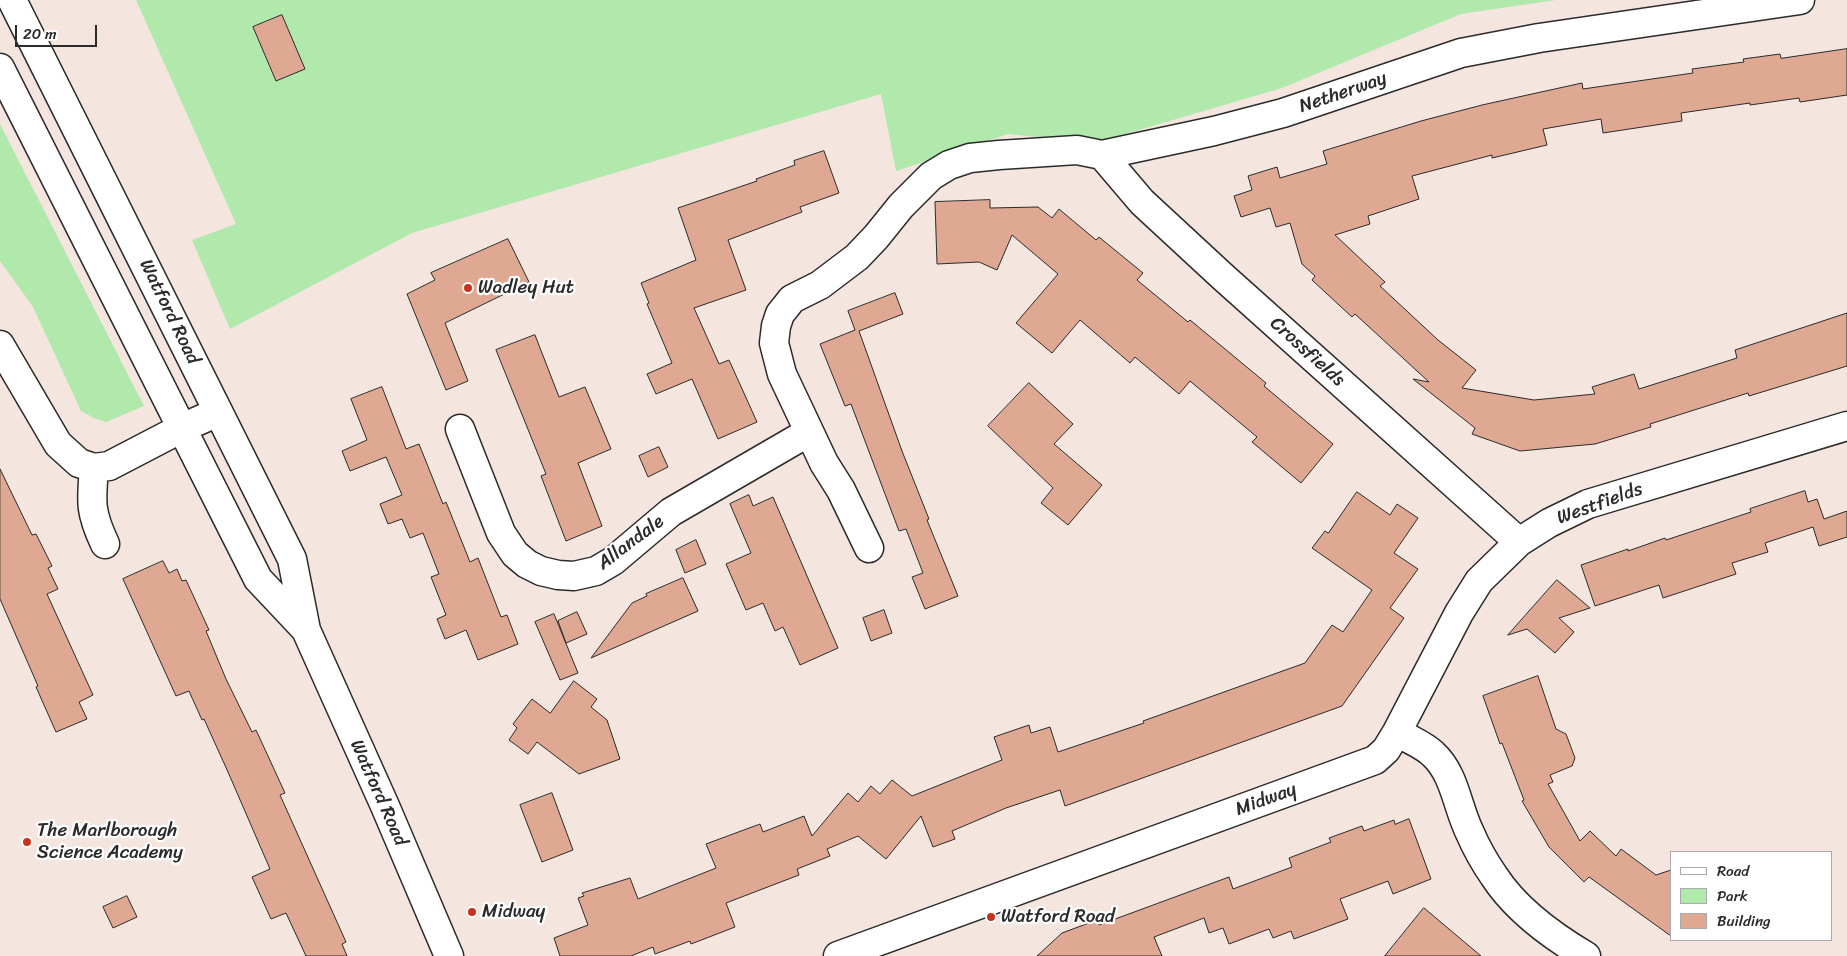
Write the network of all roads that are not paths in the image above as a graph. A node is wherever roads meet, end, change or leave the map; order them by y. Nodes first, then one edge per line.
1 (12, 0) edge
2 (1800, 0) edge
3 (0, 68) edge
4 (1102, 155) junction
5 (0, 345) edge
6 (218, 412) junction
7 (1847, 426) edge
8 (182, 428) junction
9 (460, 428) dead end
10 (809, 432) junction
11 (94, 468) junction
12 (1519, 542) junction
13 (105, 544) dead end
14 (869, 548) dead end
15 (306, 630) junction
16 (1397, 732) junction
17 (1583, 955) edge
18 (449, 956) edge
19 (838, 956) edge

1 - 6 street, Watford Road
2 - 4 street, Netherway
3 - 8 street, Watford Road
4 - 10 street, Netherway
4 - 12 street, Crossfields
5 - 11 street
6 - 8 street
6 - 15 street, Watford Road
7 - 12 street, Westfields
8 - 11 street
8 - 15 street, Watford Road
9 - 10 street, Allandale
10 - 14 street
11 - 13 street
12 - 16 street, Westfields
15 - 18 street, Watford Road
16 - 17 street
16 - 19 street, Midway

